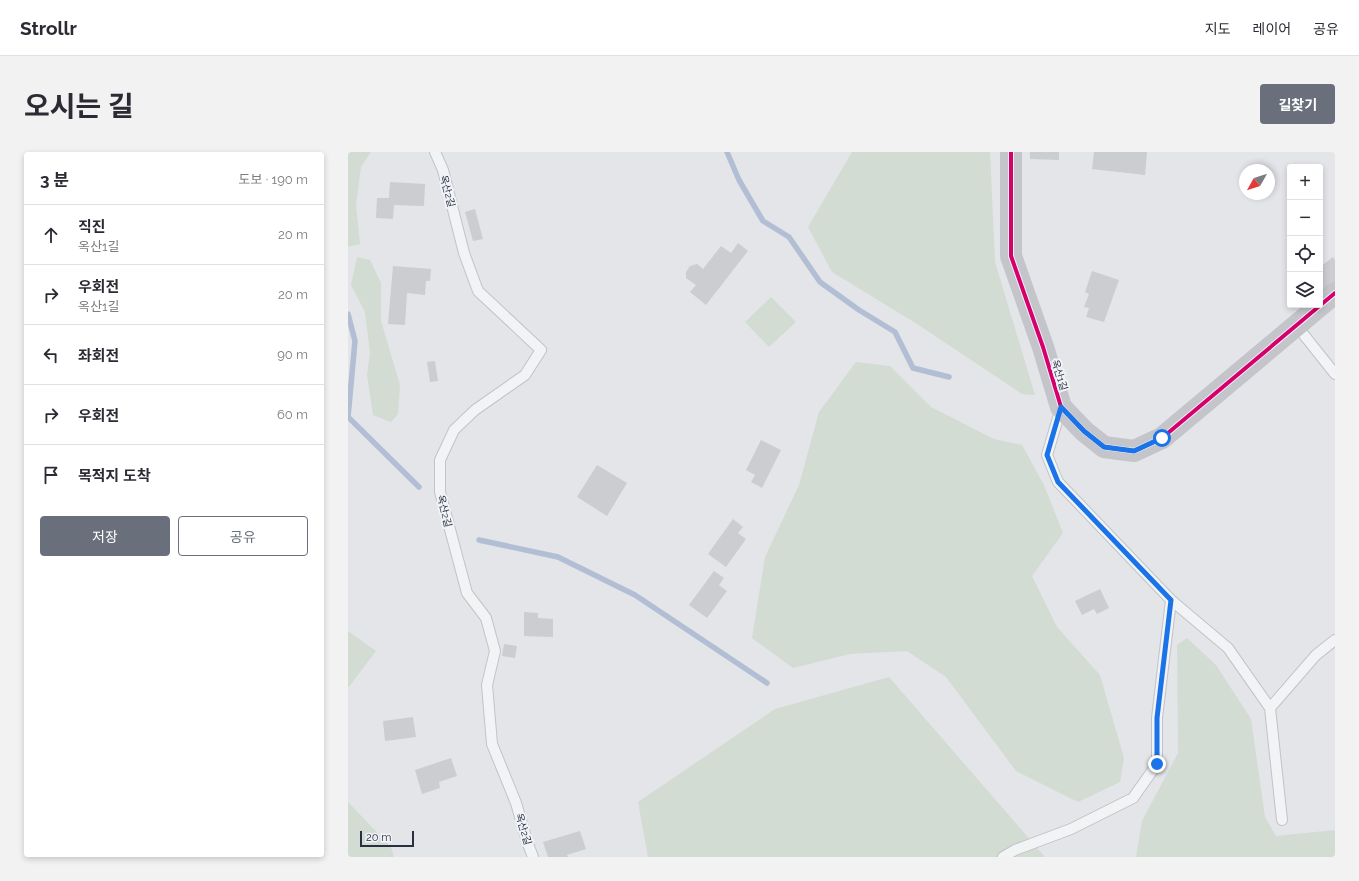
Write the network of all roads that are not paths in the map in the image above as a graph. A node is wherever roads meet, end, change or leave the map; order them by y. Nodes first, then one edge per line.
1 (435, 152) edge
2 (1011, 152) edge
3 (1335, 293) edge
4 (1296, 325) junction
5 (1335, 374) edge
6 (1061, 407) junction
7 (1171, 600) junction
8 (1335, 640) edge
9 (1270, 708) junction
10 (1282, 820) dead end
11 (533, 857) edge
12 (1003, 857) edge

1 - 11 lane, 옥산2길
2 - 6 street, 옥산1길
3 - 4 street, 옥산1길
4 - 5 lane
4 - 6 street, 옥산1길
6 - 7 lane
7 - 9 lane
7 - 12 lane
8 - 9 lane
9 - 10 lane

